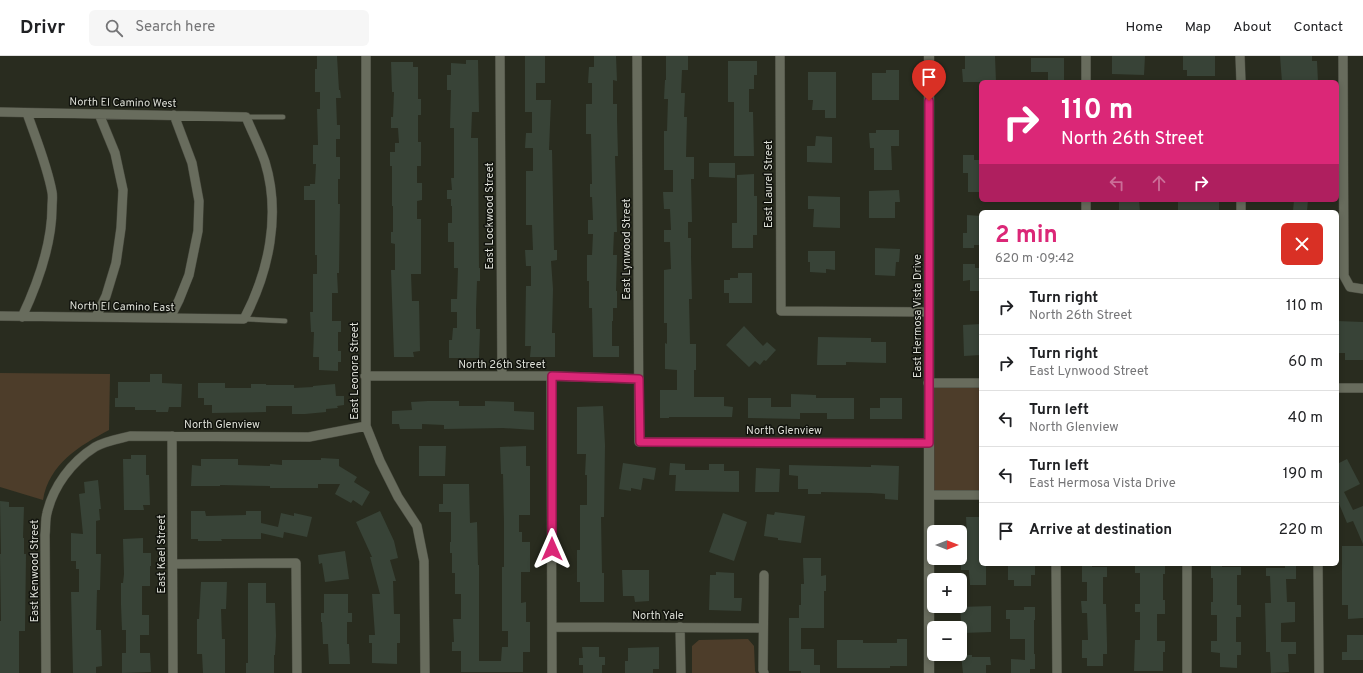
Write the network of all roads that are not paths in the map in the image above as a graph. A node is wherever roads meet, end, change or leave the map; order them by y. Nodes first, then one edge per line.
1 (366, 56) edge
2 (500, 56) edge
3 (637, 56) edge
4 (780, 56) edge
5 (929, 56) edge
6 (1086, 56) edge
7 (1240, 56) edge
8 (1343, 56) edge
9 (1086, 80) edge
10 (1241, 80) edge
11 (0, 112) edge
12 (27, 113) junction
13 (99, 114) junction
14 (174, 115) junction
15 (246, 117) junction
16 (283, 117) dead end
17 (1363, 289) edge
18 (929, 312) junction
19 (0, 316) edge
20 (22, 317) junction
21 (96, 317) junction
22 (170, 318) junction
23 (244, 319) junction
24 (285, 321) dead end
25 (365, 376) junction
26 (502, 376) junction
27 (552, 376) junction
28 (639, 379) junction
29 (928, 383) junction
30 (979, 383) edge
31 (1339, 388) edge
32 (1363, 388) edge
33 (366, 426) junction
34 (172, 436) junction
35 (640, 442) joint
36 (929, 443) junction
37 (82, 457) joint
38 (930, 495) junction
39 (979, 495) edge
40 (173, 564) junction
41 (1056, 566) edge
42 (1187, 566) edge
43 (1318, 566) edge
44 (764, 575) dead end
45 (552, 627) junction
46 (680, 627) junction
47 (764, 628) junction
48 (46, 673) edge
49 (173, 673) edge
50 (297, 673) edge
51 (426, 673) edge
52 (552, 673) edge
53 (681, 673) edge
54 (764, 673) edge
55 (929, 673) edge
56 (1057, 673) edge
57 (1187, 673) edge
58 (1319, 673) edge

1 - 25 street, East Leonora Street
2 - 26 street, East Lockwood Street
3 - 28 street, East Lynwood Street
4 - 18 street, East Laurel Street
5 - 18 street, East Hermosa Vista Drive
6 - 9 street
7 - 10 street
8 - 17 street
11 - 12 street, North El Camino West
12 - 13 street, North El Camino West
12 - 20 street
13 - 14 street, North El Camino West
13 - 21 street
14 - 15 street, North El Camino West
14 - 22 street
15 - 16 lane
15 - 23 street
18 - 29 street, East Hermosa Vista Drive
19 - 20 street, North El Camino East
20 - 21 street, North El Camino East
21 - 22 street, North El Camino East
22 - 23 street, North El Camino East
23 - 24 lane
25 - 26 street, North 26th Street
25 - 33 street, East Leonora Street
26 - 27 street, North 26th Street
27 - 28 street, North 26th Street
27 - 45 street
28 - 35 street, East Lynwood Street
29 - 30 street
29 - 36 street, East Hermosa Vista Drive
31 - 32 street
33 - 34 street, North Glenview
33 - 51 street, East Leonora Street
34 - 37 street, North Glenview
34 - 40 street, East Kael Street
35 - 36 street, North Glenview
36 - 38 street, East Hermosa Vista Drive
37 - 48 street, East Kenwood Street
38 - 39 street
38 - 55 street, East Hermosa Vista Drive
40 - 49 street, East Kael Street
40 - 50 street
41 - 56 street
42 - 57 street
43 - 58 street
44 - 47 street
45 - 46 street, North Yale
45 - 52 street
46 - 47 street, North Yale
46 - 53 street
47 - 54 street

